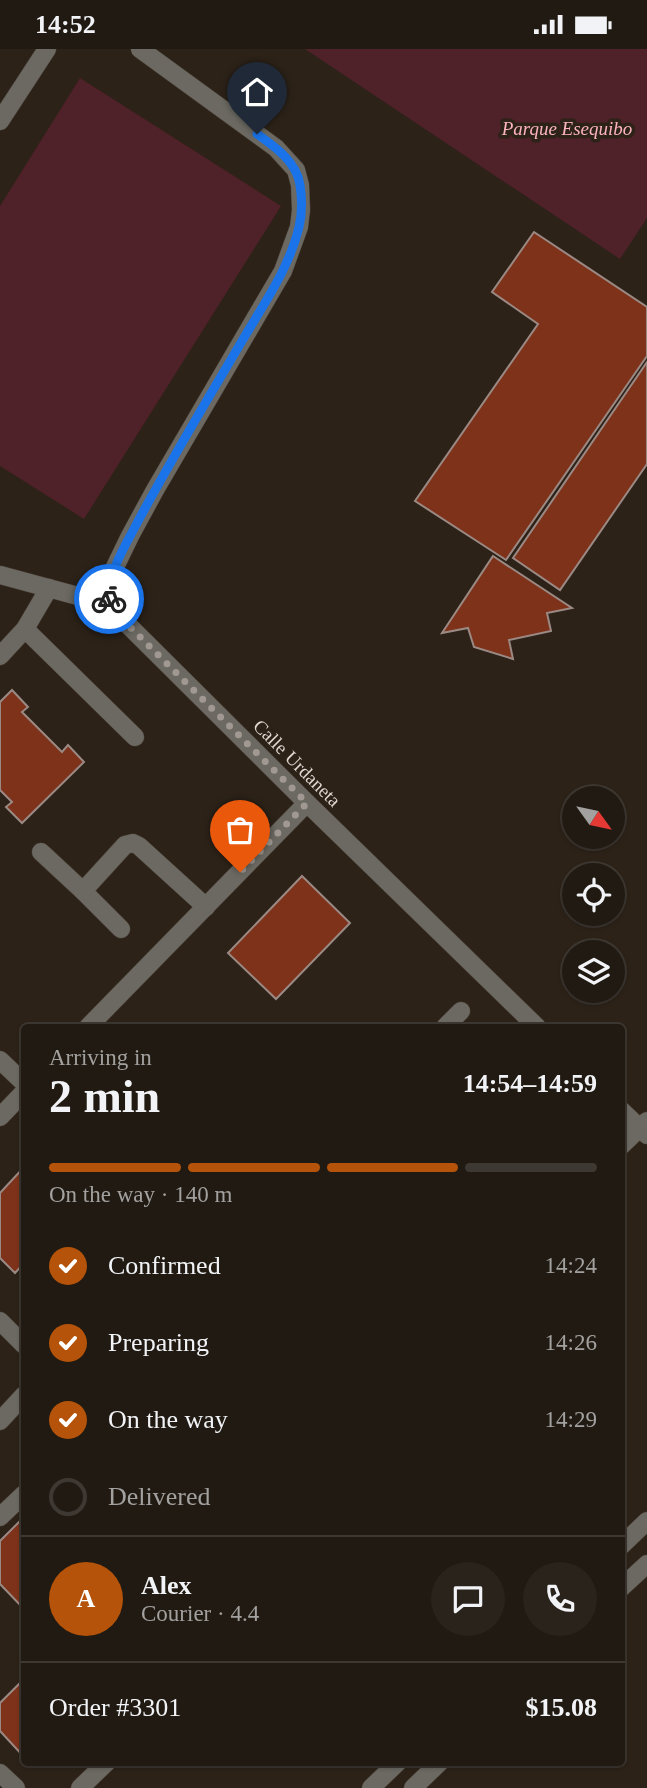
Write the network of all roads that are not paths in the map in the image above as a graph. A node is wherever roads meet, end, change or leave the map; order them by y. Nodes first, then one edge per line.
1 (47, 49) edge
2 (140, 49) edge
3 (0, 121) edge
4 (0, 575) edge
5 (49, 588) junction
6 (111, 608) junction
7 (24, 629) junction
8 (0, 656) edge
9 (135, 737) dead end
10 (307, 803) junction
11 (41, 852) dead end
12 (83, 891) junction
13 (206, 907) junction
14 (121, 929) dead end
15 (461, 1011) dead end
16 (91, 1024) edge
17 (448, 1024) edge
18 (534, 1024) edge
19 (0, 1060) edge
20 (21, 1080) edge
21 (21, 1095) edge
22 (625, 1112) edge
23 (0, 1117) edge
24 (645, 1128) edge
25 (625, 1143) edge
26 (0, 1321) edge
27 (21, 1342) edge
28 (21, 1398) edge
29 (0, 1420) edge
30 (21, 1497) edge
31 (0, 1517) edge
32 (647, 1521) edge
33 (625, 1542) edge
34 (647, 1564) edge
35 (625, 1584) edge
36 (103, 1766) edge
37 (394, 1766) edge
38 (436, 1766) edge
39 (0, 1773) edge
40 (16, 1788) edge
41 (80, 1788) edge
42 (371, 1788) edge
43 (413, 1788) edge

1 - 3 street
2 - 6 street
4 - 5 street, Calle Urdaneta
5 - 6 street, Calle Urdaneta
5 - 7 street
6 - 10 street, Calle Urdaneta
7 - 8 street
7 - 9 street
10 - 13 street
10 - 18 street, Calle Urdaneta
11 - 12 street
12 - 13 street
12 - 14 street
13 - 16 street
15 - 17 street
19 - 20 street
21 - 23 street
22 - 24 street
24 - 25 street
26 - 27 street
28 - 29 street
30 - 31 street
32 - 33 street
34 - 35 street
36 - 41 street
37 - 42 street
38 - 43 street
39 - 40 street

